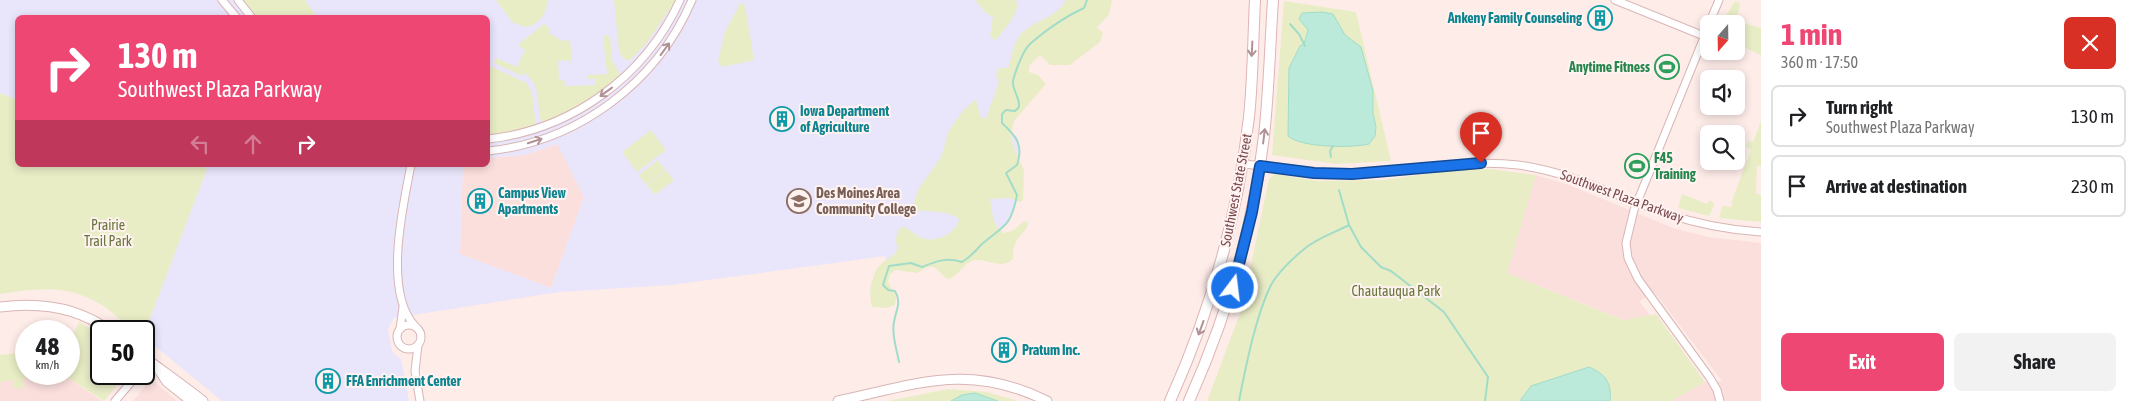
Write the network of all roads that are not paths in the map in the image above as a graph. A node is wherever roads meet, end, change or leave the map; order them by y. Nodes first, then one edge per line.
1 (222, 0) edge
2 (238, 0) edge
3 (680, 0) edge
4 (692, 0) edge
5 (1255, 0) edge
6 (1273, 0) edge
7 (1615, 0) edge
8 (1719, 0) edge
9 (234, 15) edge
10 (250, 15) edge
11 (1713, 15) edge
12 (1700, 34) edge
13 (1700, 46) edge
14 (490, 139) edge
15 (490, 151) edge
16 (1243, 164) junction
17 (1260, 166) junction
18 (411, 167) edge
19 (1638, 202) junction
20 (1761, 232) edge
21 (0, 307) edge
22 (403, 307) junction
23 (91, 320) edge
24 (414, 326) junction
25 (400, 329) junction
26 (418, 345) junction
27 (405, 348) junction
28 (155, 367) edge
29 (159, 369) junction
30 (414, 371) junction
31 (129, 385) edge
32 (116, 401) edge
33 (191, 401) edge
34 (203, 401) edge
35 (420, 401) edge
36 (838, 401) edge
37 (1047, 401) edge
38 (1170, 401) edge
39 (1189, 401) edge
40 (1720, 401) edge

1 - 9 street
2 - 10 street
3 -> 14 street
15 -> 4 street
5 -> 16 main road, Southwest State Street
17 -> 6 main road, Southwest State Street
7 - 12 street
8 - 11 street
13 - 19 street
16 - 17 street, Southwest Plaza Parkway
16 -> 38 main road, Southwest State Street
17 - 19 street, Southwest Plaza Parkway
17 - 39 main road, Southwest State Street
18 - 22 street
19 - 20 street, Southwest Plaza Parkway
19 - 40 street
21 - 23 street
22 - 24 street
22 - 25 street
24 - 25 street
24 - 26 street
25 - 27 street
26 - 27 street
26 - 30 street
27 - 30 street
28 - 29 street
29 - 33 street
29 - 34 street
30 - 35 street
31 - 32 street
36 - 37 street

